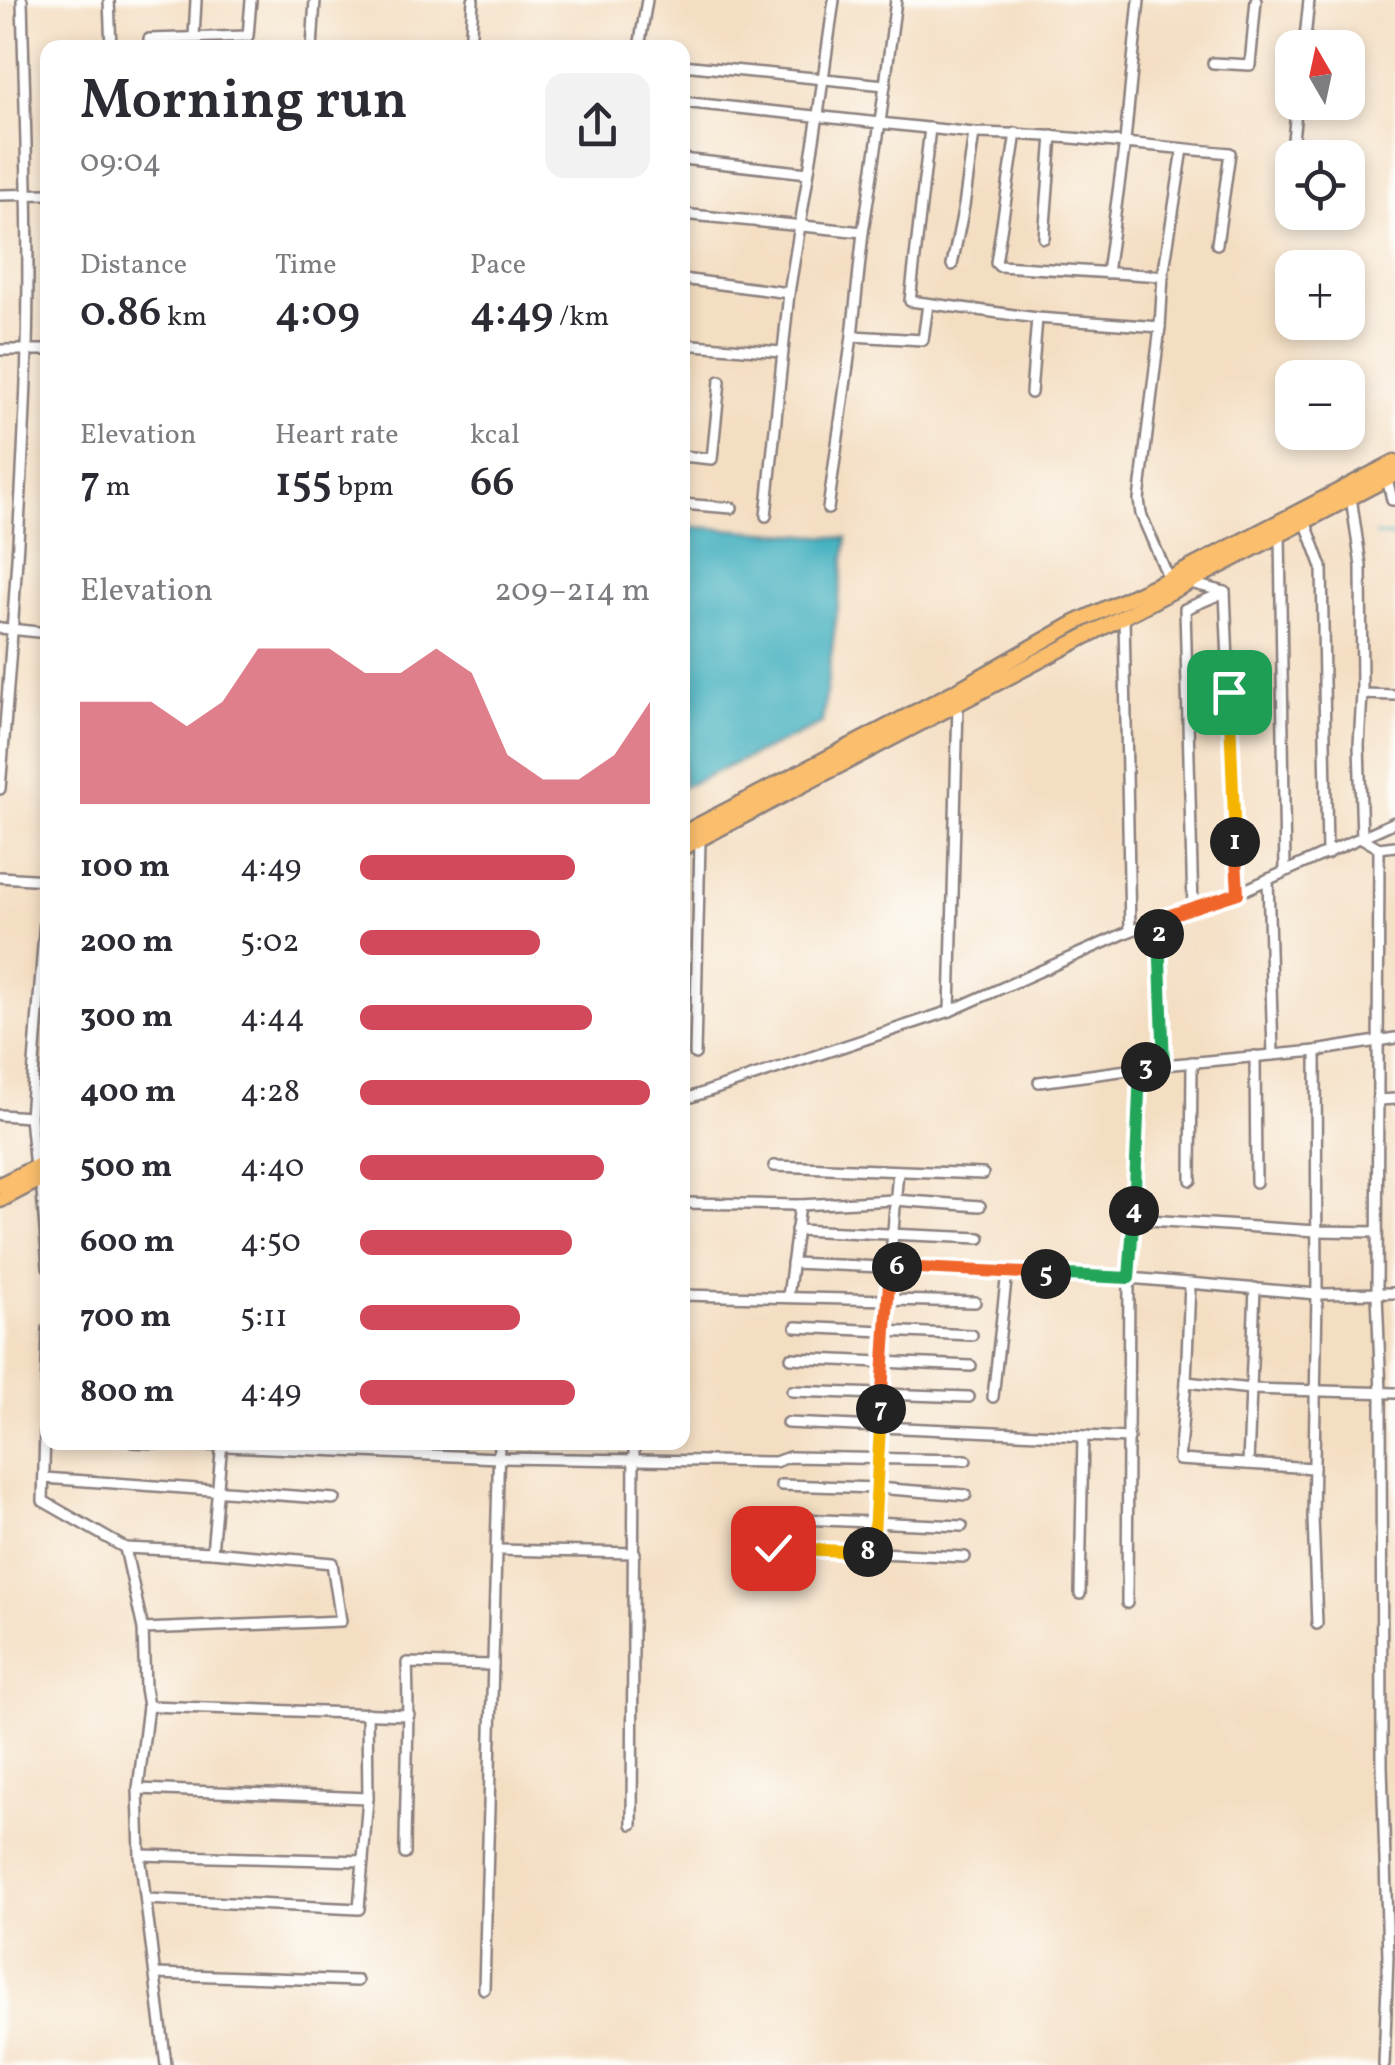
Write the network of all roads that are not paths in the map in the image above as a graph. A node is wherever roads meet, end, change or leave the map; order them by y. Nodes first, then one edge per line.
1 (22, 0) edge
2 (109, 0) edge
3 (196, 0) edge
4 (251, 0) edge
5 (315, 0) edge
6 (473, 0) edge
7 (647, 0) edge
8 (834, 0) edge
9 (896, 0) edge
10 (1140, 0) edge
11 (1256, 0) edge
12 (1309, 0) edge
13 (1306, 30) edge
14 (194, 37) junction
15 (149, 38) dead end
16 (111, 40) edge
17 (312, 40) edge
18 (470, 40) edge
19 (640, 40) edge
20 (1213, 63) dead end
21 (690, 66) edge
22 (823, 78) junction
23 (885, 85) junction
24 (690, 103) edge
25 (818, 115) junction
26 (880, 123) junction
27 (930, 128) junction
28 (974, 133) junction
29 (1016, 134) junction
30 (1052, 136) junction
31 (1124, 142) junction
32 (1183, 150) junction
33 (690, 161) edge
34 (808, 173) junction
35 (28, 194) junction
36 (40, 194) edge
37 (0, 195) edge
38 (690, 215) edge
39 (800, 225) junction
40 (863, 232) junction
41 (1044, 238) dead end
42 (1216, 244) dead end
43 (952, 265) dead end
44 (1107, 273) junction
45 (1163, 276) junction
46 (690, 280) edge
47 (789, 293) junction
48 (928, 304) junction
49 (1037, 318) junction
50 (1160, 327) junction
51 (852, 336) junction
52 (690, 345) edge
53 (0, 350) edge
54 (27, 350) junction
55 (40, 350) edge
56 (781, 352) junction
57 (720, 381) dead end
58 (1031, 393) dead end
59 (690, 457) edge
60 (1395, 462) edge
61 (1391, 476) edge
62 (1351, 497) junction
63 (1395, 500) edge
64 (690, 505) edge
65 (732, 508) dead end
66 (828, 509) dead end
67 (766, 516) dead end
68 (1305, 521) junction
69 (1280, 534) junction
70 (1169, 579) junction
71 (1188, 582) junction
72 (1225, 592) junction
73 (1124, 616) junction
74 (0, 628) edge
75 (14, 629) junction
76 (40, 632) edge
77 (1362, 694) junction
78 (1395, 696) edge
79 (958, 704) junction
80 (0, 789) edge
81 (1395, 822) edge
82 (690, 830) edge
83 (1362, 838) junction
84 (700, 840) junction
85 (690, 844) edge
86 (1395, 846) edge
87 (1379, 848) junction
88 (1327, 854) junction
89 (1285, 871) junction
90 (0, 876) edge
91 (1268, 878) junction
92 (40, 879) edge
93 (1238, 893) junction
94 (1193, 908) junction
95 (1158, 919) junction
96 (1130, 930) junction
97 (40, 985) edge
98 (950, 1011) junction
99 (1395, 1038) edge
100 (1379, 1040) junction
101 (1316, 1051) junction
102 (695, 1054) dead end
103 (1272, 1055) junction
104 (1255, 1056) junction
105 (1192, 1062) junction
106 (1164, 1065) junction
107 (1140, 1068) junction
108 (1038, 1082) dead end
109 (690, 1097) edge
110 (1395, 1099) edge
111 (1378, 1100) junction
112 (0, 1116) edge
113 (30, 1117) junction
114 (40, 1159) edge
115 (774, 1166) dead end
116 (898, 1171) junction
117 (40, 1172) edge
118 (40, 1173) edge
119 (983, 1174) dead end
120 (1191, 1180) dead end
121 (1256, 1182) dead end
122 (0, 1185) edge
123 (0, 1200) edge
124 (894, 1200) junction
125 (690, 1203) edge
126 (800, 1205) junction
127 (980, 1206) dead end
128 (1133, 1218) junction
129 (796, 1230) junction
130 (1317, 1232) junction
131 (1377, 1232) junction
132 (893, 1234) junction
133 (980, 1238) dead end
134 (792, 1263) junction
135 (890, 1266) junction
136 (1007, 1272) junction
137 (1129, 1278) junction
138 (1190, 1283) junction
139 (1255, 1288) junction
140 (1395, 1293) edge
141 (1318, 1294) junction
142 (1377, 1294) junction
143 (690, 1295) edge
144 (788, 1297) junction
145 (888, 1299) junction
146 (975, 1302) dead end
147 (796, 1328) dead end
148 (886, 1331) junction
149 (972, 1335) dead end
150 (790, 1358) dead end
151 (884, 1362) junction
152 (971, 1366) dead end
153 (1186, 1382) junction
154 (1251, 1389) junction
155 (1316, 1390) junction
156 (792, 1391) dead end
157 (1381, 1393) junction
158 (1395, 1393) edge
159 (882, 1394) junction
160 (969, 1397) dead end
161 (993, 1397) dead end
162 (787, 1423) dead end
163 (880, 1425) junction
164 (1083, 1436) junction
165 (1129, 1438) junction
166 (45, 1450) edge
167 (222, 1450) edge
168 (340, 1450) edge
169 (498, 1450) edge
170 (634, 1450) edge
171 (498, 1458) junction
172 (634, 1458) junction
173 (879, 1458) junction
174 (966, 1460) dead end
175 (1248, 1464) junction
176 (1314, 1468) junction
177 (44, 1478) junction
178 (781, 1485) dead end
179 (877, 1488) junction
180 (219, 1492) junction
181 (966, 1495) dead end
182 (335, 1499) dead end
183 (777, 1518) dead end
184 (874, 1521) junction
185 (962, 1526) dead end
186 (125, 1548) junction
187 (773, 1548) dead end
188 (498, 1550) junction
189 (212, 1552) junction
190 (873, 1552) junction
191 (634, 1553) junction
192 (966, 1557) dead end
193 (1080, 1594) dead end
194 (1127, 1604) dead end
195 (1317, 1624) dead end
196 (143, 1629) junction
197 (493, 1665) junction
198 (148, 1706) junction
199 (367, 1713) junction
200 (409, 1715) junction
201 (138, 1789) junction
202 (368, 1798) junction
203 (632, 1824) dead end
204 (406, 1854) dead end
205 (140, 1855) junction
206 (363, 1860) junction
207 (146, 1898) junction
208 (1392, 1956) edge
209 (156, 1974) junction
210 (358, 1981) dead end
211 (484, 1989) dead end
212 (168, 2065) edge
213 (1384, 2065) edge

1 - 35 street
2 - 16 street
3 - 14 street
4 - 14 street
5 - 17 street
6 - 18 street
7 - 19 street
8 - 22 street
9 - 23 street
10 - 31 street
11 - 20 street
12 - 13 street
14 - 15 street
21 - 22 street
22 - 23 street
22 - 25 street
23 - 26 street
24 - 25 street
25 - 26 street
25 - 34 street
26 - 27 street
26 - 40 street
27 - 28 street
27 - 48 street
28 - 29 street
28 - 43 street
29 - 30 street
29 - 44 street
30 - 31 street
30 - 41 street
31 - 32 street
31 - 44 street
32 - 42 street
32 - 45 street
33 - 34 street
34 - 39 street
35 - 36 street
35 - 37 street
35 - 54 street
38 - 39 street
39 - 40 street
39 - 47 street
40 - 51 street
44 - 45 street
45 - 50 street
46 - 47 street
47 - 56 street
48 - 49 street
48 - 51 street
49 - 50 street
49 - 58 street
50 - 70 street
51 - 66 street
52 - 56 street
53 - 54 street
54 - 55 street
54 - 75 street
56 - 67 street
57 - 59 street
60 - 70 highway
61 - 62 highway
61 - 63 street
62 - 68 highway
62 - 77 street
64 - 65 street
68 - 69 highway
68 - 88 street
69 - 71 highway
69 - 89 street
70 - 82 highway
71 - 72 street
71 - 73 highway
72 - 93 street
72 - 94 street
73 - 79 highway
73 - 96 street
74 - 75 street
75 - 76 street
75 - 80 street
77 - 78 street
77 - 83 street
79 - 84 highway
79 - 98 street
81 - 83 street
83 - 87 street
83 - 88 street
84 - 85 highway
84 - 102 street
86 - 87 street
87 - 100 street
88 - 89 street
89 - 91 street
90 - 92 street
91 - 93 street
91 - 103 street
93 - 94 street
94 - 95 street
95 - 96 street
95 - 106 street
96 - 98 street
97 - 113 street
98 - 109 street
99 - 100 street
100 - 101 street
100 - 111 street
101 - 103 street
101 - 130 street
103 - 104 street
104 - 105 street
104 - 121 street
105 - 106 street
105 - 120 street
106 - 107 street
107 - 108 street
107 - 128 street
110 - 111 street
111 - 131 street
112 - 113 street
113 - 114 street
115 - 116 street
116 - 119 street
116 - 124 street
117 - 122 highway
118 - 123 highway
124 - 126 street
124 - 127 street
124 - 132 street
125 - 126 street
126 - 129 street
128 - 130 street
128 - 137 street
129 - 132 street
129 - 134 street
130 - 131 street
130 - 141 street
131 - 142 street
132 - 133 street
132 - 135 street
134 - 135 street
134 - 144 street
135 - 136 street
135 - 145 street
136 - 137 street
136 - 161 street
137 - 138 street
137 - 165 street
138 - 139 street
138 - 153 street
139 - 141 street
139 - 154 street
140 - 142 street
141 - 142 street
141 - 155 street
142 - 157 street
143 - 144 street
144 - 145 street
145 - 146 street
145 - 148 street
147 - 148 street
148 - 149 street
148 - 151 street
150 - 151 street
151 - 152 street
151 - 159 street
153 - 154 street
153 - 175 street
154 - 155 street
154 - 175 street
155 - 157 street
155 - 176 street
156 - 159 street
157 - 158 street
157 - 208 street
159 - 160 street
159 - 163 street
162 - 163 street
163 - 164 street
163 - 173 street
164 - 165 street
164 - 193 street
165 - 194 street
166 - 177 street
167 - 180 street
168 - 171 street
169 - 171 street
170 - 172 street
171 - 172 street
171 - 188 street
172 - 173 street
172 - 191 street
173 - 174 street
173 - 179 street
175 - 176 street
176 - 195 street
177 - 180 street
177 - 186 street
178 - 179 street
179 - 181 street
179 - 184 street
180 - 182 street
180 - 189 street
183 - 184 street
184 - 185 street
184 - 190 street
186 - 189 street
186 - 196 street
187 - 190 street
188 - 191 street
188 - 197 street
189 - 196 street
190 - 192 street
191 - 203 street
196 - 198 street
197 - 200 street
197 - 211 street
198 - 199 street
198 - 201 street
199 - 200 street
199 - 202 street
200 - 204 street
201 - 202 street
201 - 205 street
202 - 206 street
205 - 206 street
205 - 207 street
206 - 207 street
207 - 209 street
208 - 213 street
209 - 210 street
209 - 212 street

